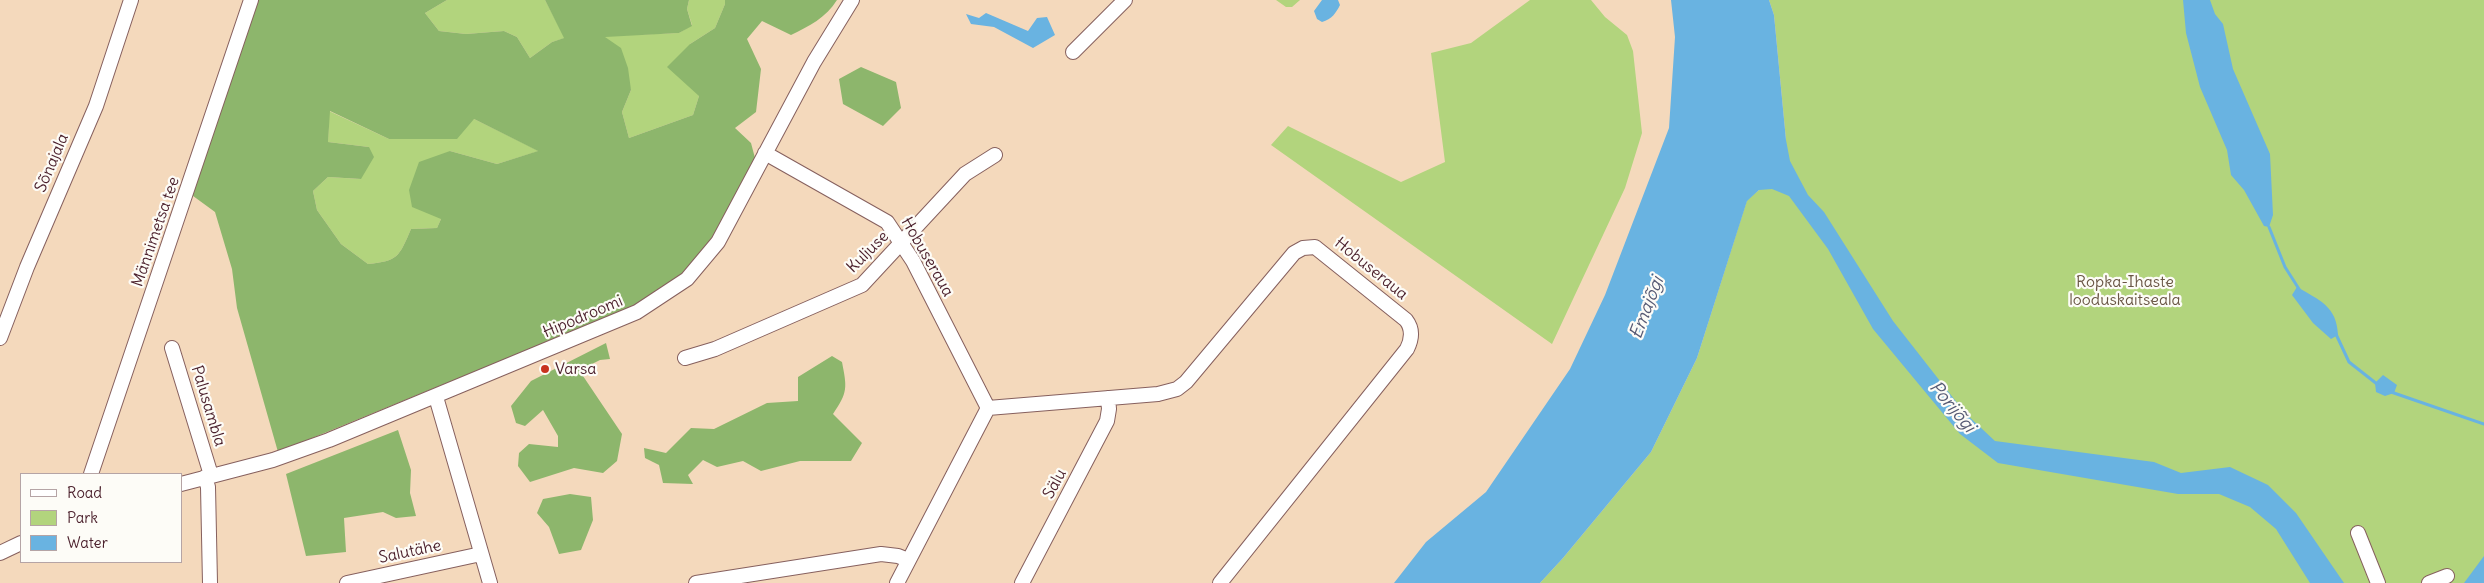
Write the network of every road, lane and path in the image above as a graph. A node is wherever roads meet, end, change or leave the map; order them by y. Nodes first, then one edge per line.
1 (131, 0) edge
2 (251, 0) edge
3 (852, 0) edge
4 (1125, 0) edge
5 (1073, 52) dead end
6 (765, 152) junction
7 (995, 154) dead end
8 (901, 243) junction
9 (0, 338) edge
10 (172, 348) dead end
11 (685, 358) dead end
12 (436, 397) junction
13 (1108, 398) junction
14 (988, 408) junction
15 (91, 473) edge
16 (208, 476) junction
17 (182, 484) edge
18 (2358, 533) dead end
19 (20, 543) edge
20 (0, 553) edge
21 (481, 554) junction
22 (908, 560) junction
23 (2447, 576) dead end
24 (210, 583) edge
25 (347, 583) edge
26 (490, 583) edge
27 (696, 583) edge
28 (897, 583) edge
29 (1022, 583) edge
30 (1220, 583) edge
31 (2378, 583) edge
32 (2429, 583) edge

1 - 9 street, Sõnajala
2 - 15 street, Männimetsa tee
3 - 6 street, Hipodroomi
4 - 5 street
6 - 8 street, Hobuseraua
6 - 12 street, Hipodroomi
7 - 8 street, Kuljuse
8 - 11 street, Kuljuse
8 - 14 street, Hobuseraua
10 - 16 street, Palusambla
12 - 16 street, Hipodroomi
12 - 21 street
13 - 14 street, Hobuseraua
13 - 29 street, Sälu
13 - 30 street, Hobuseraua
14 - 22 street
16 - 17 street, Hipodroomi
16 - 24 street
18 - 31 street
19 - 20 street
21 - 25 street, Salutähe
21 - 26 street
22 - 27 street
22 - 28 street
23 - 32 street

